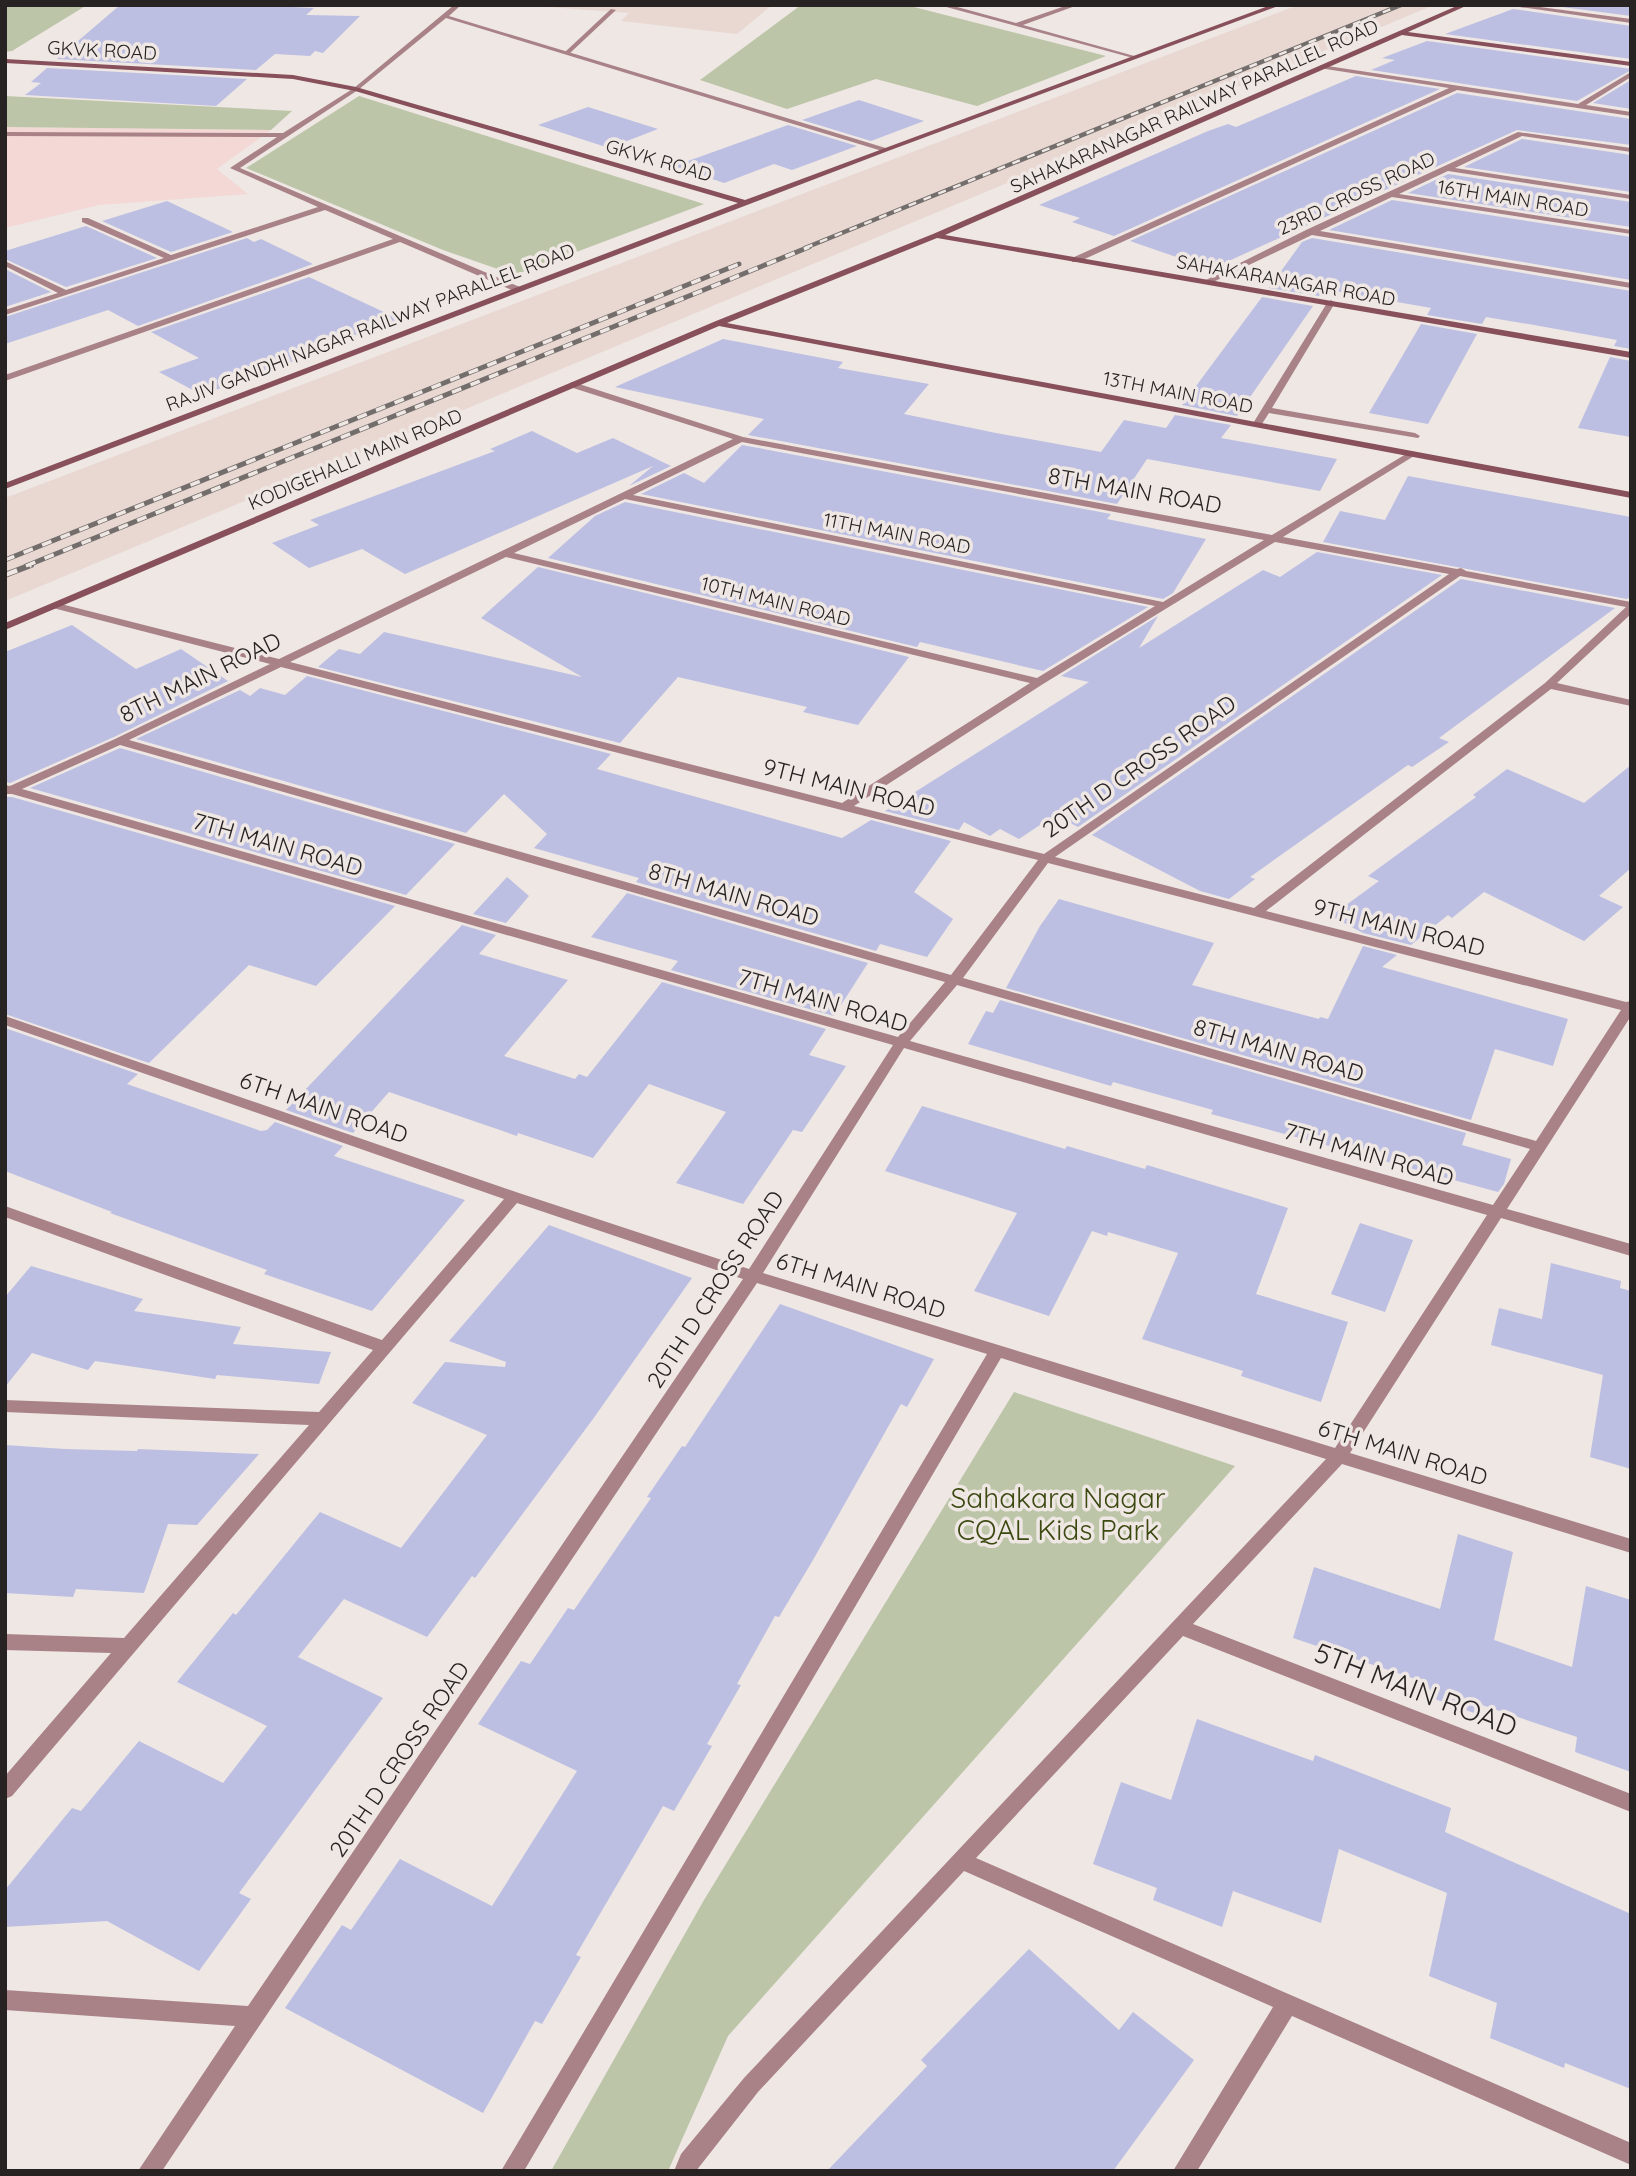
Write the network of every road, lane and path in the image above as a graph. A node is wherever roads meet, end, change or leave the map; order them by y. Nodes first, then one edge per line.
1 (458, 5) edge
2 (942, 5) edge
3 (1075, 5) edge
4 (1278, 5) edge
5 (1465, 5) edge
6 (1509, 5) edge
7 (613, 10) dead end
8 (444, 16) junction
9 (1631, 21) edge
10 (1017, 25) junction
11 (1400, 33) junction
12 (567, 53) junction
13 (1135, 57) junction
14 (5, 61) edge
15 (1631, 64) edge
16 (1321, 67) junction
17 (1631, 74) edge
18 (1455, 88) junction
19 (356, 89) junction
20 (1580, 106) junction
21 (1631, 114) edge
22 (5, 134) edge
23 (284, 135) junction
24 (885, 149) junction
25 (1631, 150) edge
26 (1446, 169) junction
27 (1391, 194) junction
28 (1631, 197) edge
29 (748, 202) junction
30 (325, 207) junction
31 (85, 220) dead end
32 (1309, 232) junction
33 (1631, 232) edge
34 (936, 236) junction
35 (401, 239) junction
36 (171, 258) junction
37 (1075, 260) junction
38 (5, 263) edge
39 (1206, 282) junction
40 (1631, 286) edge
41 (517, 289) junction
42 (65, 293) junction
43 (1331, 303) junction
44 (5, 313) edge
45 (719, 323) junction
46 (1631, 355) edge
47 (5, 378) edge
48 (573, 385) junction
49 (1266, 410) junction
50 (1256, 425) junction
51 (1415, 436) dead end
52 (741, 439) junction
53 (1411, 454) junction
54 (5, 486) edge
55 (1631, 495) edge
56 (624, 496) junction
57 (1274, 537) junction
58 (505, 554) junction
59 (1461, 571) junction
60 (1164, 605) junction
61 (57, 606) junction
62 (1631, 606) edge
63 (5, 627) edge
64 (277, 662) junction
65 (1038, 682) junction
66 (1549, 685) junction
67 (1631, 703) edge
68 (119, 741) junction
69 (7, 790) edge
70 (844, 807) junction
71 (1046, 858) junction
72 (1256, 912) junction
73 (955, 979) junction
74 (1630, 1007) edge
75 (5, 1020) edge
76 (900, 1044) junction
77 (1539, 1147) junction
78 (514, 1197) junction
79 (5, 1210) edge
80 (1498, 1212) junction
81 (1631, 1250) edge
82 (753, 1276) junction
83 (385, 1348) junction
84 (997, 1351) junction
85 (5, 1406) edge
86 (324, 1419) junction
87 (1339, 1456) junction
88 (1631, 1546) edge
89 (1181, 1627) junction
90 (5, 1642) edge
91 (128, 1646) junction
92 (5, 1790) edge
93 (1631, 1803) edge
94 (962, 1861) junction
95 (5, 2000) edge
96 (1287, 2004) junction
97 (252, 2017) junction
98 (1631, 2154) edge
99 (149, 2171) edge
100 (512, 2171) edge
101 (685, 2171) edge
102 (1185, 2171) edge

1 - 8 street
2 - 10 street
3 - 10 street
4 - 13 street
5 - 11 street, SAHAKARANAGAR RAILWAY PARALLEL ROAD
6 - 9 street
7 - 12 street
8 - 12 street
8 - 19 street
10 - 13 street
11 - 15 street
11 - 16 street, SAHAKARANAGAR RAILWAY PARALLEL ROAD
12 - 24 street
13 - 24 street
14 - 19 street, GKVK ROAD
16 - 18 street
16 - 34 street, SAHAKARANAGAR RAILWAY PARALLEL ROAD
17 - 20 street
18 - 20 street
18 - 37 street
19 - 23 street
19 - 29 street, GKVK ROAD
20 - 21 street
22 - 23 street
23 - 30 street
24 - 29 street
25 - 26 street, 23RD CROSS ROAD
26 - 27 street, 23RD CROSS ROAD
26 - 28 street
27 - 32 street, 23RD CROSS ROAD
27 - 33 street, 16TH MAIN ROAD
29 - 41 street, RAJIV GANDHI NAGAR RAILWAY PARALLEL ROAD
30 - 35 street
30 - 36 street
31 - 36 street
32 - 39 street, 23RD CROSS ROAD
32 - 40 street
34 - 37 street, SAHAKARANAGAR ROAD
34 - 45 street, SAHAKARANAGAR RAILWAY PARALLEL ROAD
35 - 41 street
35 - 47 street
36 - 42 street
37 - 39 street, SAHAKARANAGAR ROAD
38 - 42 street
39 - 43 street, SAHAKARANAGAR ROAD
41 - 54 street, RAJIV GANDHI NAGAR RAILWAY PARALLEL ROAD
42 - 44 street
43 - 46 street, SAHAKARANAGAR ROAD
43 - 49 street
45 - 48 street, KODIGEHALLI MAIN ROAD
45 - 50 street, 13TH MAIN ROAD
48 - 52 street
48 - 61 street, KODIGEHALLI MAIN ROAD
49 - 50 street
49 - 51 street
50 - 53 street, 13TH MAIN ROAD
52 - 56 street, 8TH MAIN ROAD
52 - 57 street, 8TH MAIN ROAD
53 - 55 street, 13TH MAIN ROAD
53 - 57 street
56 - 58 street, 8TH MAIN ROAD
56 - 60 street, 11TH MAIN ROAD
57 - 59 street, 8TH MAIN ROAD
57 - 60 street
58 - 64 street, 8TH MAIN ROAD
58 - 65 street, 10TH MAIN ROAD
59 - 62 street, 8TH MAIN ROAD
59 - 71 street, 20TH D CROSS ROAD
60 - 65 street
61 - 63 street, KODIGEHALLI MAIN ROAD
61 - 64 street, 9TH MAIN ROAD
62 - 66 street
64 - 68 street, 8TH MAIN ROAD
64 - 70 street, 9TH MAIN ROAD
65 - 70 street
66 - 67 street
66 - 72 street
68 - 69 street
68 - 73 street, 8TH MAIN ROAD
69 - 76 street, 7TH MAIN ROAD
70 - 71 street, 9TH MAIN ROAD
71 - 72 street, 9TH MAIN ROAD
71 - 73 street, 20TH D CROSS ROAD
72 - 74 street, 9TH MAIN ROAD
73 - 76 street, 20TH D CROSS ROAD
73 - 77 street, 8TH MAIN ROAD
74 - 77 street
75 - 78 street, 6TH MAIN ROAD
76 - 80 street, 7TH MAIN ROAD
76 - 82 street, 20TH D CROSS ROAD
77 - 80 street
78 - 82 street, 6TH MAIN ROAD
78 - 83 street
79 - 83 street
80 - 81 street, 7TH MAIN ROAD
80 - 87 street
82 - 84 street, 6TH MAIN ROAD
82 - 97 street, 20TH D CROSS ROAD
83 - 86 street
84 - 87 street, 6TH MAIN ROAD
84 - 100 street
85 - 86 street
86 - 91 street
87 - 88 street, 6TH MAIN ROAD
87 - 89 street
89 - 93 street, 5TH MAIN ROAD
89 - 94 street
90 - 91 street
91 - 92 street
94 - 96 street
94 - 101 street
95 - 97 street
96 - 98 street
96 - 102 street
97 - 99 street, 20TH D CROSS ROAD

